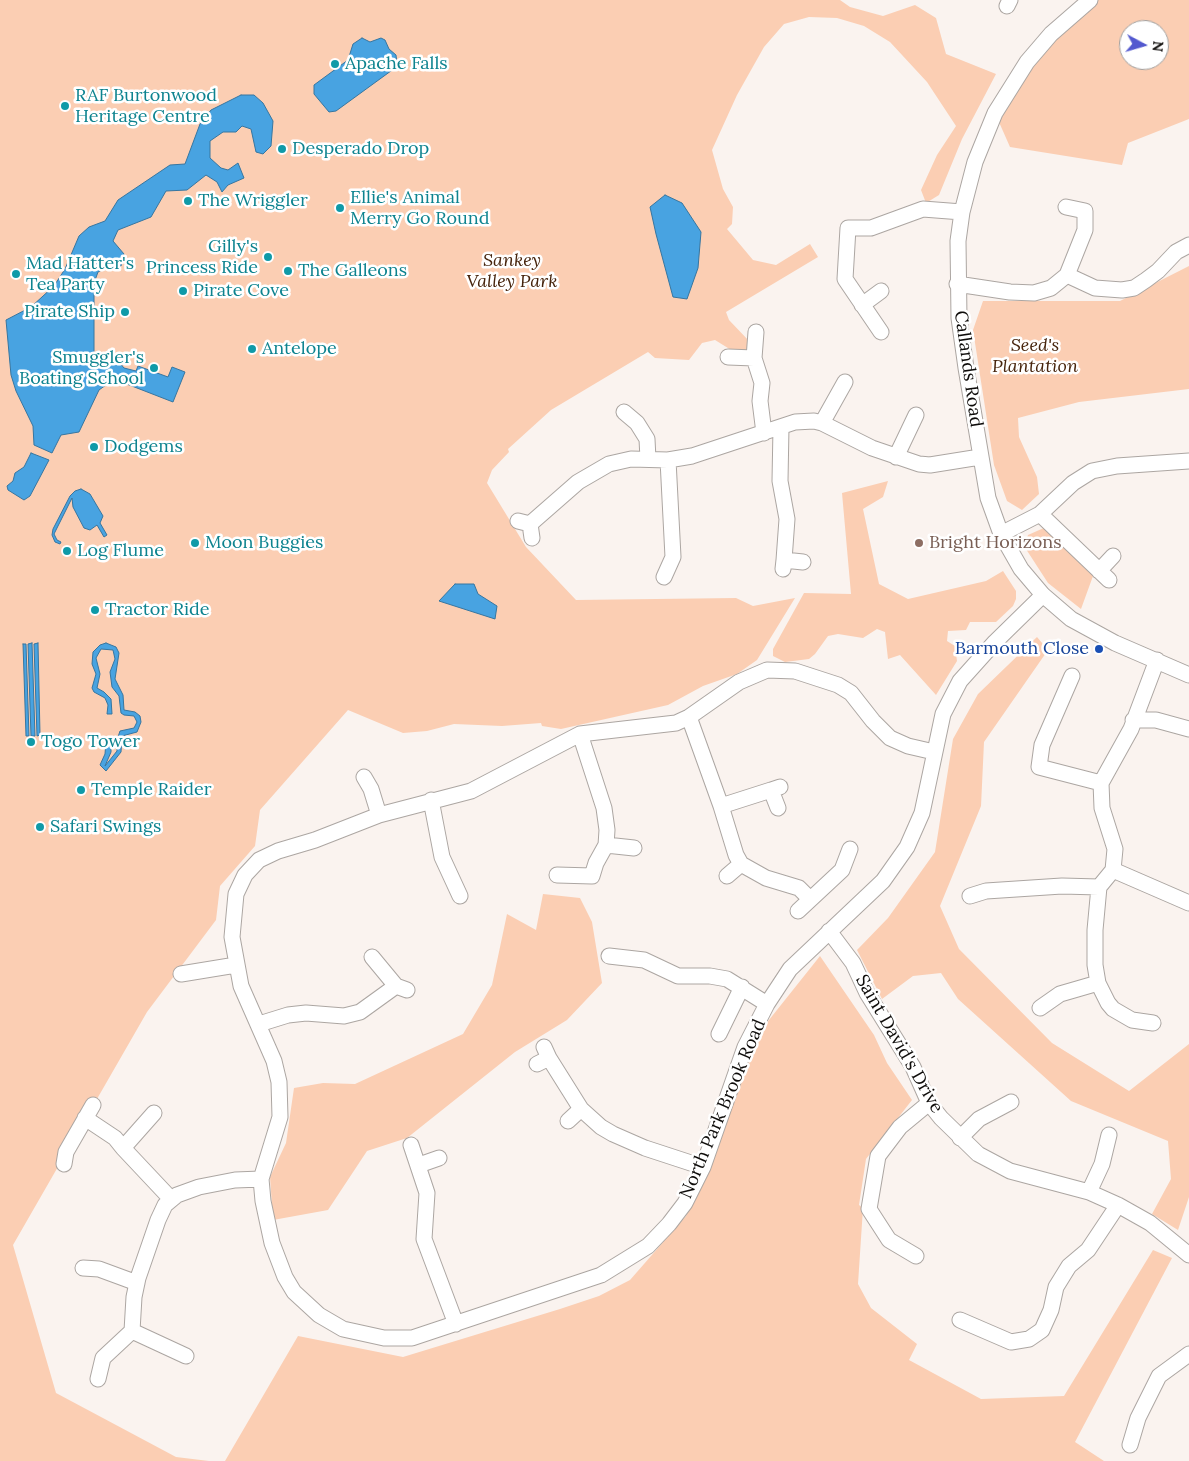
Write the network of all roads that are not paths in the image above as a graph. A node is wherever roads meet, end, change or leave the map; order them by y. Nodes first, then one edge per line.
1 (1080, 3) edge
2 (1066, 207) dead end
3 (962, 212) junction
4 (1189, 245) edge
5 (1067, 275) junction
6 (957, 284) junction
7 (881, 291) dead end
8 (862, 305) junction
9 (756, 332) dead end
10 (881, 332) dead end
11 (728, 357) dead end
12 (754, 358) junction
13 (845, 382) dead end
14 (624, 412) dead end
15 (916, 415) dead end
16 (822, 423) junction
17 (780, 426) junction
18 (764, 433) junction
19 (896, 457) junction
20 (980, 457) junction
21 (648, 459) junction
22 (668, 460) junction
23 (1189, 461) edge
24 (1040, 514) junction
25 (527, 528) dead end
26 (1001, 534) junction
27 (1113, 556) dead end
28 (803, 562) dead end
29 (663, 580) dead end
30 (1043, 596) junction
31 (1157, 660) junction
32 (1189, 675) edge
33 (1072, 676) dead end
34 (689, 717) junction
35 (1133, 720) junction
36 (1189, 729) edge
37 (580, 734) junction
38 (934, 752) junction
39 (364, 777) dead end
40 (1101, 783) junction
41 (431, 800) junction
42 (722, 806) junction
43 (778, 808) dead end
44 (379, 815) junction
45 (606, 845) junction
46 (634, 848) dead end
47 (850, 849) dead end
48 (741, 864) junction
49 (1113, 870) junction
50 (727, 876) dead end
51 (553, 879) dead end
52 (1099, 887) junction
53 (970, 896) dead end
54 (461, 898) dead end
55 (810, 899) junction
56 (1189, 904) edge
57 (798, 910) dead end
58 (829, 931) junction
59 (609, 956) dead end
60 (372, 957) dead end
61 (236, 964) junction
62 (181, 974) dead end
63 (1098, 983) junction
64 (742, 988) junction
65 (767, 1004) junction
66 (1040, 1008) dead end
67 (1153, 1023) dead end
68 (259, 1024) junction
69 (715, 1035) dead end
70 (544, 1056) dead end
71 (1011, 1102) dead end
72 (929, 1103) junction
73 (93, 1105) dead end
74 (581, 1109) junction
75 (154, 1113) dead end
76 (85, 1118) junction
77 (568, 1121) dead end
78 (1109, 1135) dead end
79 (960, 1138) junction
80 (411, 1145) dead end
81 (123, 1148) junction
82 (439, 1158) dead end
83 (64, 1164) dead end
84 (419, 1165) junction
85 (703, 1167) junction
86 (261, 1179) junction
87 (1088, 1192) junction
88 (171, 1199) junction
89 (1118, 1205) junction
90 (1189, 1255) edge
91 (916, 1256) dead end
92 (83, 1268) dead end
93 (137, 1283) junction
94 (960, 1320) dead end
95 (456, 1324) junction
96 (132, 1331) junction
97 (1189, 1354) edge
98 (186, 1356) dead end
99 (98, 1378) dead end
100 (1130, 1445) dead end

1 - 3 street, Callands Road
2 - 5 street
3 - 6 street, Callands Road
3 - 8 street
4 - 5 street
5 - 6 street
6 - 20 street, Callands Road
7 - 8 street
8 - 10 street
9 - 12 street
11 - 12 street
12 - 18 street
13 - 16 street
14 - 21 street
15 - 19 street
16 - 17 street
16 - 19 street
17 - 18 street
17 - 28 street
18 - 22 street
19 - 20 street
20 - 26 street, Callands Road
21 - 22 street
21 - 25 street
22 - 29 street
23 - 24 street
24 - 26 street
24 - 27 street
26 - 30 street, Callands Road
30 - 31 street, Callands Road
30 - 38 street, North Park Brook Road
31 - 32 street, Callands Road
31 - 35 street
33 - 40 street
34 - 37 street
34 - 38 street
34 - 42 street
35 - 36 street
35 - 40 street
37 - 41 street, North Park Brook Road
37 - 45 street
38 - 58 street, North Park Brook Road
39 - 44 street
40 - 49 street
41 - 44 street, North Park Brook Road
41 - 54 street
42 - 43 street
42 - 48 street
44 - 61 street, North Park Brook Road
45 - 46 street
45 - 51 street
47 - 55 street
48 - 50 street
48 - 55 street
49 - 52 street
49 - 56 street
52 - 53 street
52 - 63 street
55 - 57 street
58 - 65 street, North Park Brook Road
58 - 72 street, Saint David's Drive
59 - 64 street
60 - 68 street
61 - 62 street
61 - 68 street, North Park Brook Road
63 - 66 street
63 - 67 street
64 - 65 street
64 - 69 street
65 - 85 street, North Park Brook Road
68 - 86 street, North Park Brook Road
70 - 74 street
71 - 79 street
72 - 79 street, Saint David's Drive
72 - 91 street
73 - 76 street
74 - 77 street
74 - 85 street
75 - 81 street
76 - 81 street
76 - 83 street
78 - 87 street
79 - 87 street, Saint David's Drive
80 - 84 street
81 - 88 street
82 - 84 street
84 - 95 street
85 - 95 street, North Park Brook Road
86 - 88 street
86 - 95 street, North Park Brook Road
87 - 89 street, Saint David's Drive
88 - 93 street
89 - 90 street, Saint David's Drive
89 - 94 street
92 - 93 street
93 - 96 street
96 - 98 street
96 - 99 street
97 - 100 street

